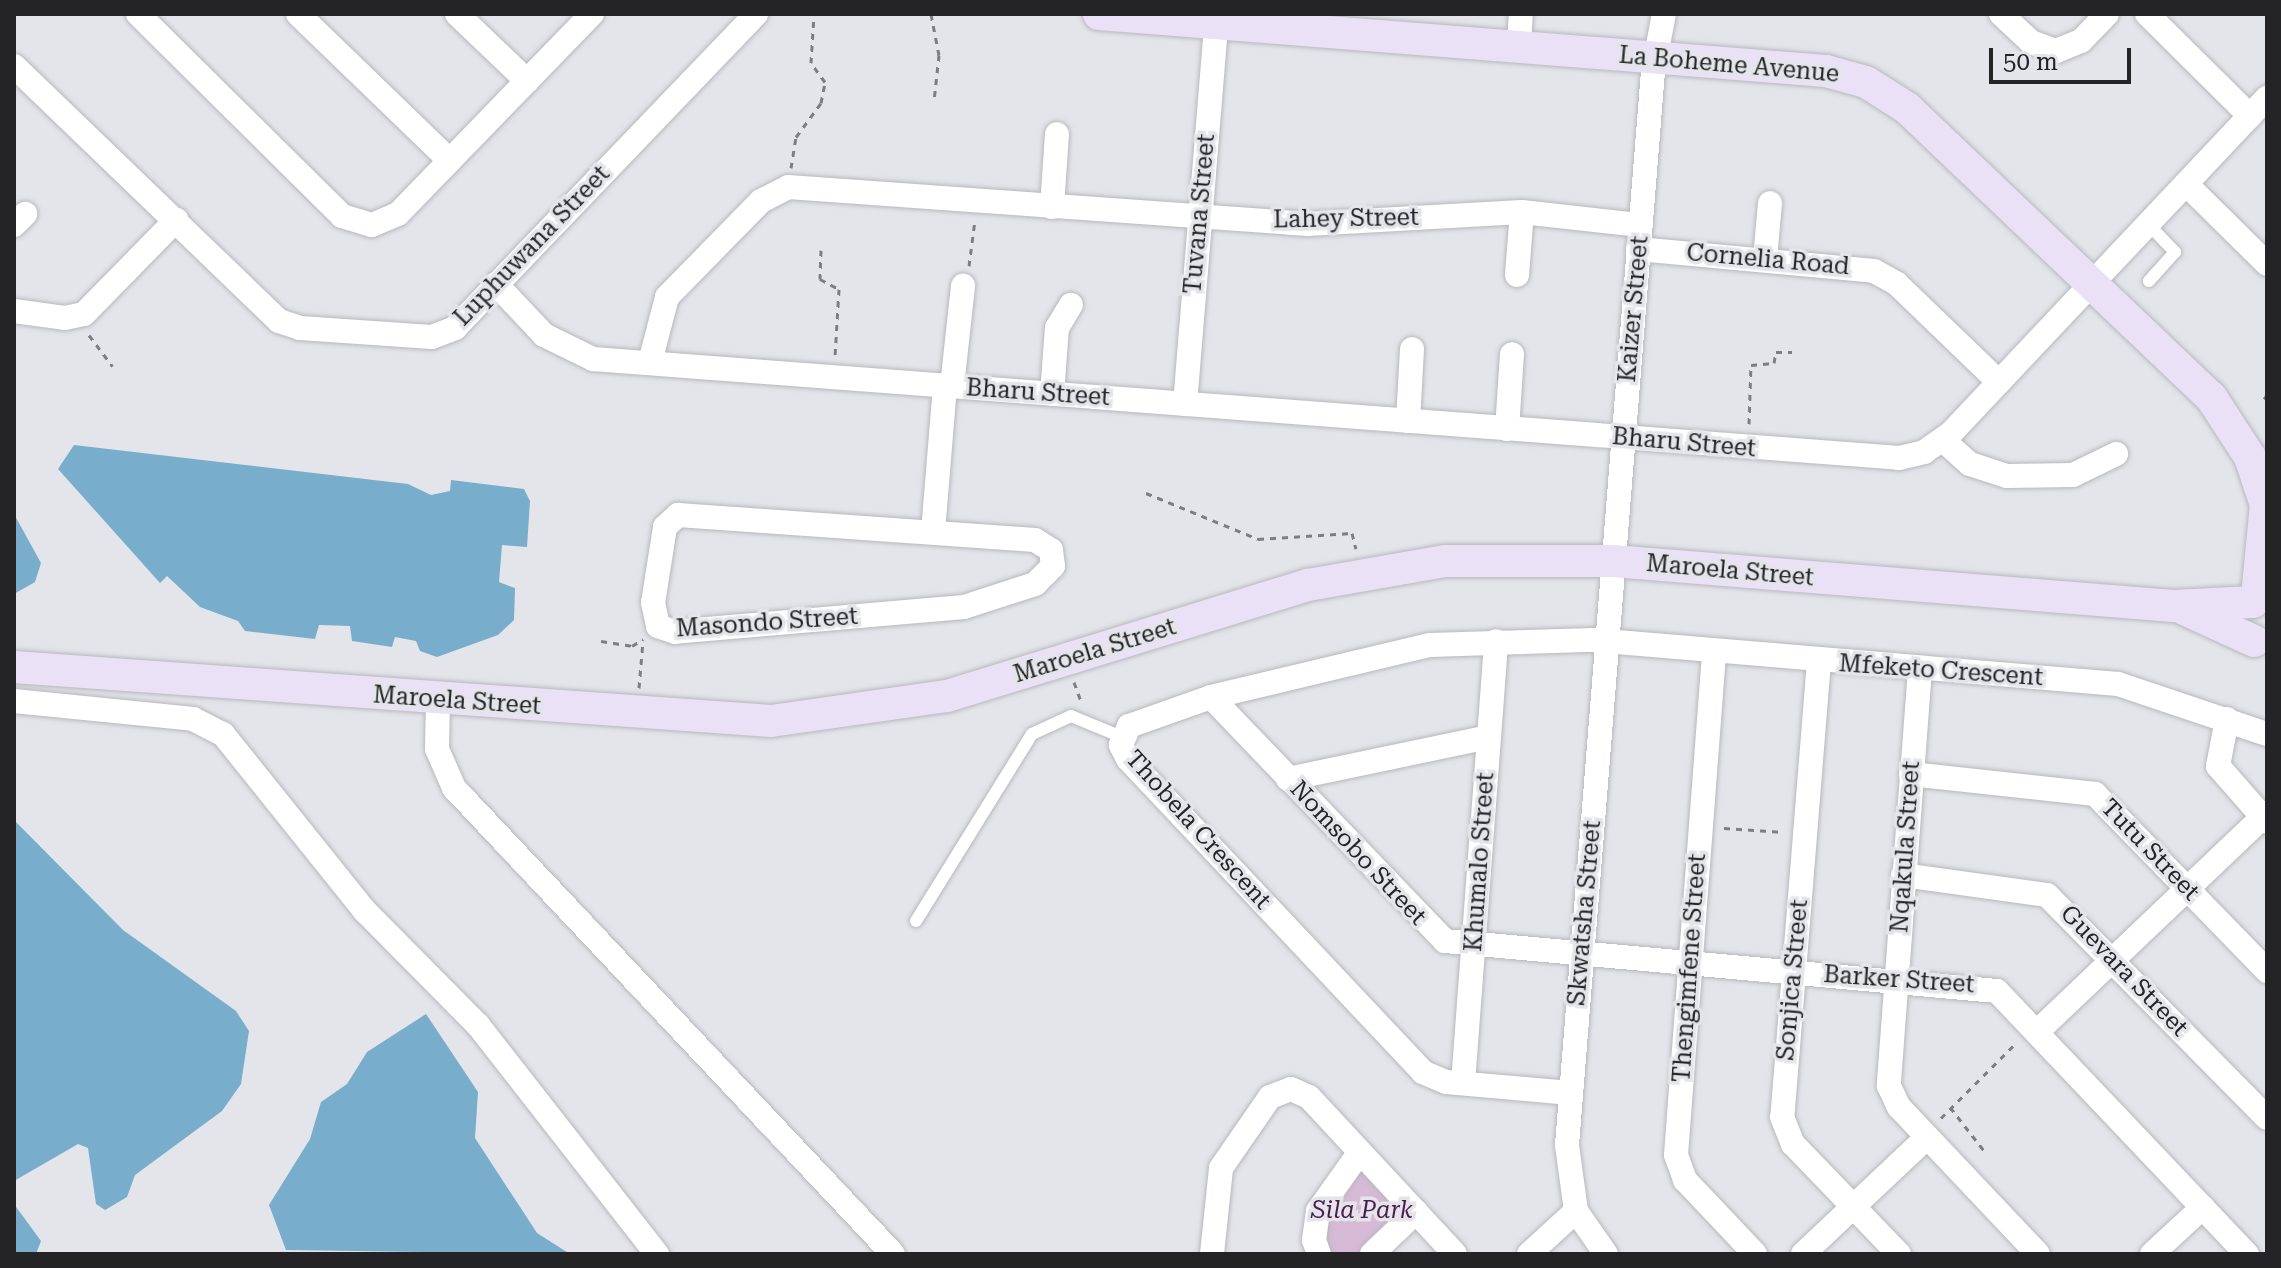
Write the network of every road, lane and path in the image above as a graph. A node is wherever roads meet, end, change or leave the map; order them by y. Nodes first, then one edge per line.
1 (138, 14) edge
2 (298, 14) edge
3 (457, 14) edge
4 (592, 14) edge
5 (756, 14) edge
6 (814, 14) edge
7 (931, 14) edge
8 (1099, 14) edge
9 (1521, 14) edge
10 (1664, 14) edge
11 (2001, 14) edge
12 (2107, 14) edge
13 (2147, 14) edge
14 (1216, 23) junction
15 (1519, 47) junction
16 (1659, 58) junction
17 (14, 66) edge
18 (527, 81) junction
19 (934, 101) dead end
20 (2259, 107) edge
21 (1057, 134) dead end
22 (450, 161) junction
23 (2186, 184) junction
24 (788, 187) junction
25 (979, 200) junction
26 (1770, 203) dead end
27 (1052, 207) junction
28 (1522, 212) junction
29 (1200, 217) junction
30 (176, 220) junction
31 (2148, 224) junction
32 (1640, 225) junction
33 (1638, 249) junction
34 (821, 250) dead end
35 (1765, 259) junction
36 (2267, 264) edge
37 (1517, 275) dead end
38 (2149, 281) dead end
39 (2092, 283) junction
40 (496, 284) junction
41 (963, 286) joint
42 (1071, 305) dead end
43 (14, 311) edge
44 (73, 318) junction
45 (1412, 349) dead end
46 (1792, 352) dead end
47 (1512, 354) dead end
48 (650, 362) junction
49 (112, 366) dead end
50 (834, 377) junction
51 (1999, 382) junction
52 (948, 386) junction
53 (1052, 394) junction
54 (1185, 404) junction
55 (1408, 421) junction
56 (1507, 429) junction
57 (1623, 438) junction
58 (1943, 440) junction
59 (1748, 448) junction
60 (2116, 454) dead end
61 (2260, 466) edge
62 (1146, 493) dead end
63 (2266, 506) edge
64 (933, 532) junction
65 (1613, 561) junction
66 (1361, 572) junction
67 (2259, 596) edge
68 (2173, 606) junction
69 (650, 633) junction
70 (601, 641) dead end
71 (1496, 641) junction
72 (1606, 643) junction
73 (2260, 647) edge
74 (1714, 654) junction
75 (1066, 660) junction
76 (1819, 661) junction
77 (14, 667) edge
78 (1920, 669) junction
79 (1211, 697) junction
80 (438, 700) junction
81 (14, 701) edge
82 (637, 715) junction
83 (2227, 719) junction
84 (1091, 729) junction
85 (2267, 734) edge
86 (1122, 737) junction
87 (1489, 737) junction
88 (1911, 774) junction
89 (1288, 779) junction
90 (2266, 817) edge
91 (1700, 829) junction
92 (1805, 833) junction
93 (1903, 875) junction
94 (2187, 889) junction
95 (916, 921) dead end
96 (1473, 948) junction
97 (1582, 956) junction
98 (2113, 959) junction
99 (1690, 964) junction
100 (2267, 971) edge
101 (1794, 972) junction
102 (1896, 980) junction
103 (2037, 1028) junction
104 (1463, 1083) junction
105 (1571, 1093) junction
106 (1950, 1107) junction
107 (2267, 1118) edge
108 (1927, 1137) junction
109 (1360, 1152) junction
110 (1986, 1153) dead end
111 (1853, 1207) junction
112 (2203, 1207) junction
113 (1576, 1211) junction
114 (1416, 1212) junction
115 (657, 1254) edge
116 (893, 1254) edge
117 (1212, 1254) edge
118 (1319, 1254) edge
119 (1372, 1254) edge
120 (1455, 1254) edge
121 (1529, 1254) edge
122 (1606, 1254) edge
123 (1755, 1254) edge
124 (1803, 1254) edge
125 (1899, 1254) edge
126 (2038, 1254) edge
127 (2152, 1254) edge
128 (2247, 1254) edge

1 - 22 street
2 - 22 street
3 - 18 street
4 - 18 street
5 - 40 street, Luphuwana Street
6 - 24 path
7 - 19 path
8 - 14 street, La Boheme Avenue
9 - 15 street
10 - 16 street, Kaizer Street
11 - 12 street
13 - 20 street
14 - 15 street, La Boheme Avenue
14 - 29 street, Tuvana Street
15 - 16 street, La Boheme Avenue
16 - 32 street, Kaizer Street
16 - 39 street, La Boheme Avenue
17 - 30 street, Luphuwana Street
18 - 22 street
20 - 23 street, Bharu Street
21 - 27 street
23 - 31 street, Bharu Street
23 - 36 street
24 - 25 street, Lahey Street
24 - 48 street
25 - 27 street, Lahey Street
25 - 41 path
26 - 35 street
27 - 29 street, Lahey Street
28 - 29 street, Lahey Street
28 - 32 street, Lahey Street
28 - 37 street
29 - 54 street, Tuvana Street
30 - 40 street, Luphuwana Street
30 - 44 street
31 - 38 lane
31 - 39 street, Bharu Street
32 - 33 street, Kaizer Street
33 - 35 street, Cornelia Road
33 - 57 street, Kaizer Street
34 - 50 path
35 - 51 street, Cornelia Road
39 - 51 street, Bharu Street
39 - 61 street, La Boheme Avenue
40 - 48 street, Bharu Street
41 - 52 street, Bharu Street
42 - 53 street
43 - 44 street
44 - 49 path
45 - 55 street
46 - 59 path
47 - 56 street
48 - 50 street, Bharu Street
50 - 52 street, Bharu Street
51 - 58 street, Bharu Street
52 - 53 street, Bharu Street
52 - 64 street
53 - 54 street, Bharu Street
54 - 55 street, Bharu Street
55 - 56 street, Bharu Street
56 - 57 street, Bharu Street
57 - 59 street, Bharu Street
57 - 65 street, Kaizer Street
58 - 59 street, Bharu Street
58 - 60 street
61 - 63 street, La Boheme Avenue
62 - 66 path
63 - 67 street, La Boheme Avenue
64 - 69 street, Masondo Street
64 - 69 street, Masondo Street
65 - 66 street, Maroela Street
65 - 68 street, Maroela Street
65 - 72 street, Skwatsha Street
66 - 75 street, Maroela Street
67 - 68 street, Maroela Street
67 - 73 street, La Boheme Avenue
68 - 73 street, Maroela Street
69 - 70 path
69 - 82 path
71 - 72 street, Thobela Crescent
71 - 79 street, Thobela Crescent
71 - 87 street, Khumalo Street
72 - 74 street, Mfeketo Crescent
72 - 97 street, Skwatsha Street
74 - 76 street, Mfeketo Crescent
74 - 91 street, Thengimfene Street
75 - 82 street, Maroela Street
75 - 84 path
76 - 78 street, Mfeketo Crescent
76 - 92 street, Sonjica Street
77 - 80 street, Maroela Street
78 - 83 street, Mfeketo Crescent
78 - 88 street, Nqakula Street
79 - 86 street, Thobela Crescent
79 - 89 street, Nomsobo Street
80 - 82 street, Maroela Street
80 - 116 street
81 - 115 street
83 - 85 street, Mfeketo Crescent
83 - 90 street
84 - 86 lane
84 - 95 lane
86 - 104 street, Thobela Crescent
87 - 89 street
87 - 96 street, Khumalo Street
88 - 93 street, Nqakula Street
88 - 94 street, Tutu Street
89 - 96 street, Nomsobo Street
90 - 94 street
91 - 92 path
91 - 99 street, Thengimfene Street
92 - 101 street, Sonjica Street
93 - 98 street, Guevara Street
93 - 102 street, Nqakula Street
94 - 98 street
94 - 100 street, Tutu Street
96 - 97 street, Nomsobo Street
96 - 104 street, Khumalo Street
97 - 99 street, Barker Street
97 - 105 street, Skwatsha Street
98 - 103 street
98 - 107 street, Guevara Street
99 - 101 street, Barker Street
99 - 123 street, Thengimfene Street
101 - 102 street, Barker Street
101 - 111 street, Sonjica Street
102 - 103 street, Barker Street
102 - 108 street, Nqakula Street
103 - 106 path
103 - 112 street, Barker Street
104 - 105 street, Thobela Crescent
105 - 113 street, Skwatsha Street
106 - 108 path
106 - 110 path
108 - 111 street
108 - 126 street, Nqakula Street
109 - 114 street
109 - 117 street
109 - 118 street
111 - 124 street
111 - 125 street, Sonjica Street
112 - 127 street
112 - 128 street, Barker Street
113 - 121 street
113 - 122 street, Skwatsha Street
114 - 119 street
114 - 120 street

